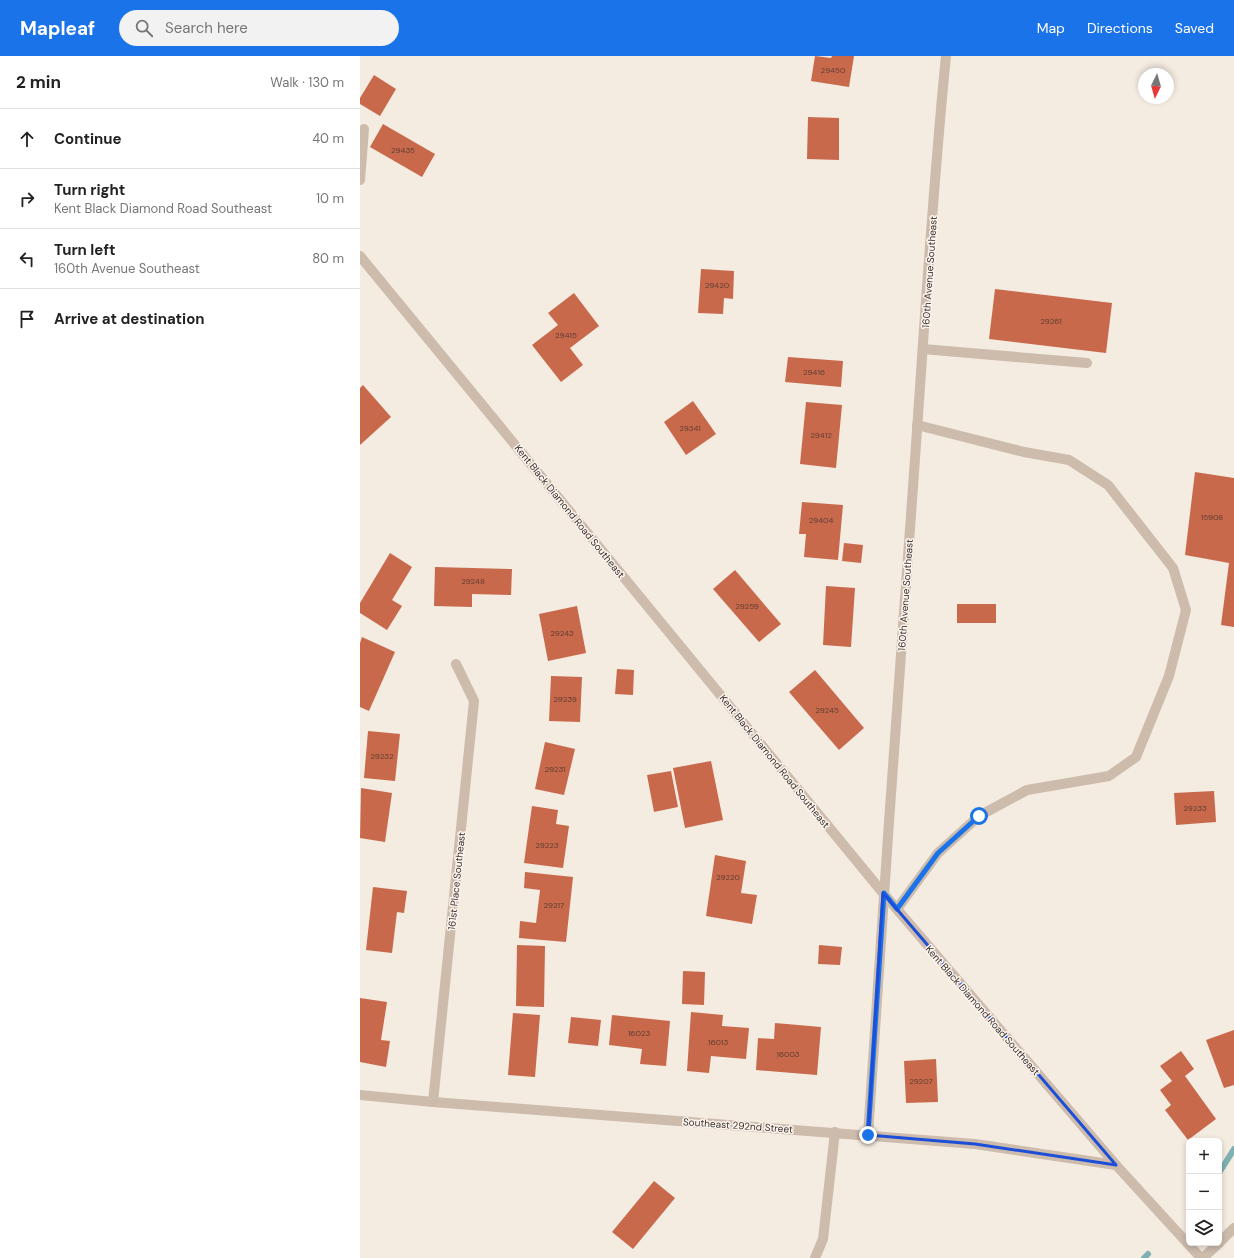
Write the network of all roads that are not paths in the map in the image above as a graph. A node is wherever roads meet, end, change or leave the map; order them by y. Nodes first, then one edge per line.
1 (946, 56) edge
2 (364, 129) dead end
3 (360, 180) edge
4 (360, 256) edge
5 (923, 349) junction
6 (1087, 363) dead end
7 (917, 425) junction
8 (456, 664) dead end
9 (884, 893) junction
10 (897, 909) junction
11 (360, 1094) edge
12 (433, 1102) junction
13 (835, 1132) junction
14 (868, 1135) junction
15 (1116, 1165) junction
16 (1234, 1228) edge
17 (1222, 1240) edge
18 (1216, 1246) edge
19 (815, 1258) edge
20 (1202, 1258) edge

1 - 5 street, 160th Avenue Southeast
2 - 3 street
4 - 9 street, Kent Black Diamond Road Southeast
5 - 6 street
5 - 7 street, 160th Avenue Southeast
7 - 9 street, 160th Avenue Southeast
7 - 10 street
8 - 12 street, 161st Place Southeast
9 - 10 street, Kent Black Diamond Road Southeast
9 - 14 street, 160th Avenue Southeast
10 - 15 street, Kent Black Diamond Road Southeast
11 - 12 street, Southeast 292nd Street
12 - 13 street, Southeast 292nd Street
13 - 14 street, Southeast 292nd Street
13 - 19 street
14 - 15 street, Southeast 292nd Street
15 - 20 street, Kent Black Diamond Road Southeast
16 - 17 street
18 - 20 street

